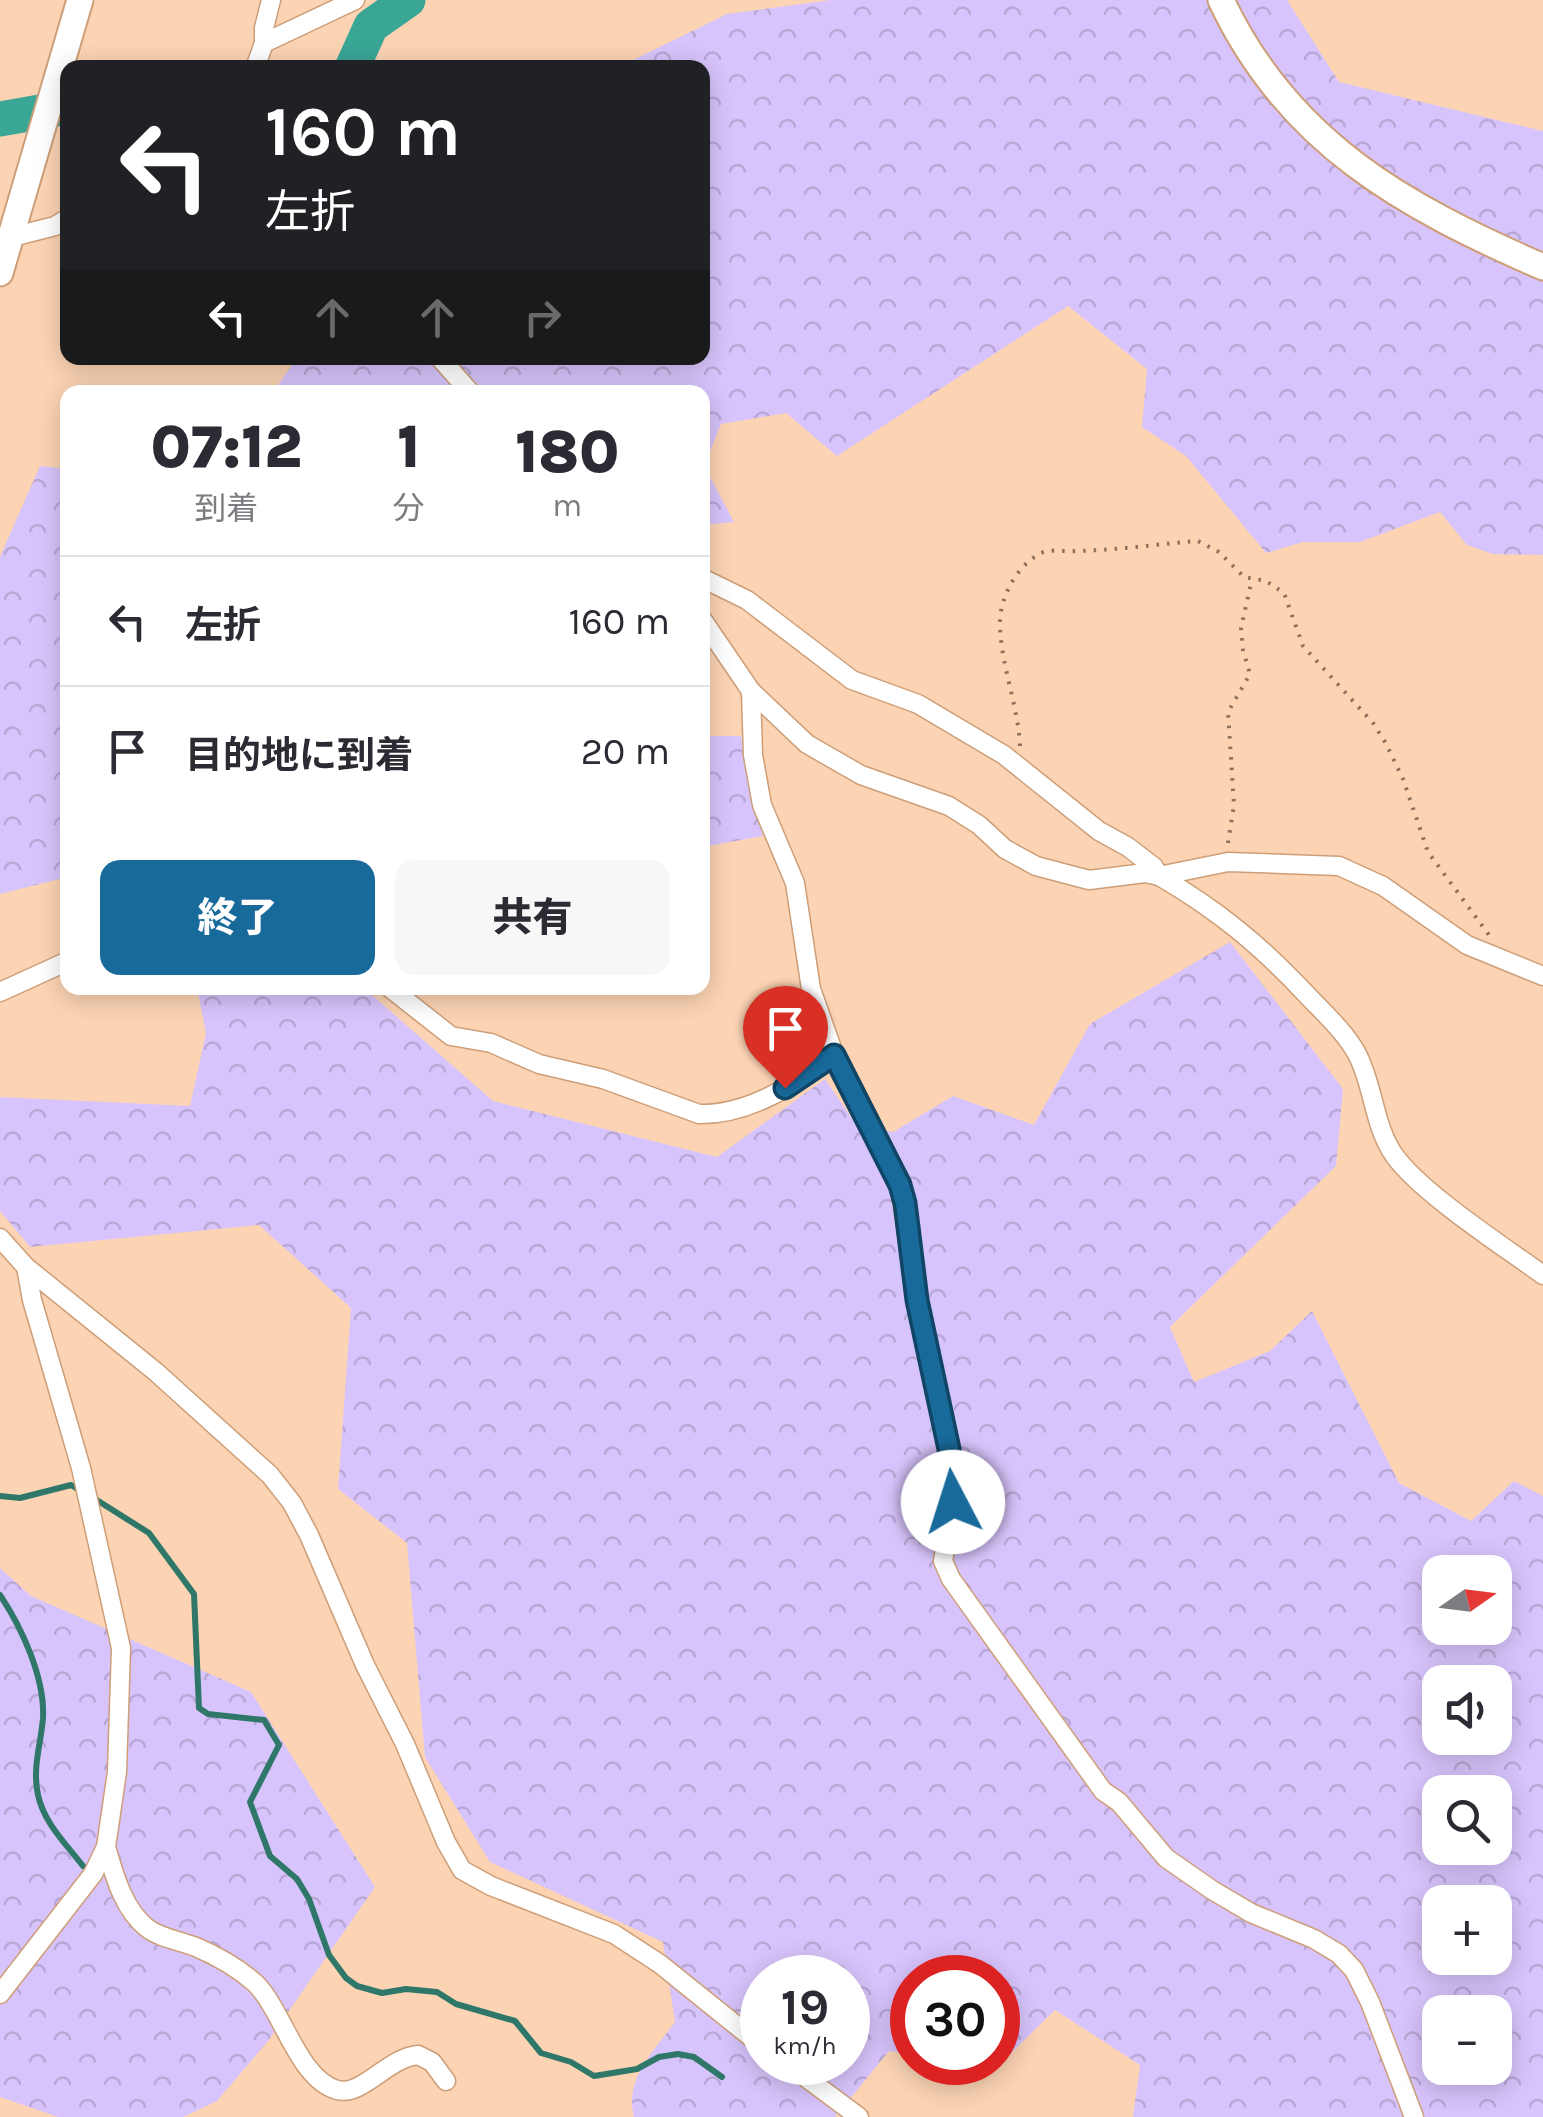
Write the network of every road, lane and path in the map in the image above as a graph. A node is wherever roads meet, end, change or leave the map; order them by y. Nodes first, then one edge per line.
1 (80, 0) edge
2 (271, 0) edge
3 (356, 0) edge
4 (1221, 0) edge
5 (264, 43) junction
6 (63, 60) edge
7 (258, 60) edge
8 (60, 70) edge
9 (60, 223) edge
10 (12, 237) junction
11 (1543, 267) edge
12 (0, 273) edge
13 (446, 365) edge
14 (464, 385) edge
15 (1252, 579) junction
16 (710, 582) edge
17 (710, 631) edge
18 (751, 691) junction
19 (1016, 765) junction
20 (1224, 862) junction
21 (1159, 876) junction
22 (1498, 956) junction
23 (60, 965) edge
24 (1543, 976) edge
25 (0, 992) edge
26 (399, 995) edge
27 (834, 1055) junction
28 (0, 1238) edge
29 (26, 1267) junction
30 (1543, 1275) edge
31 (106, 1847) junction
32 (0, 1994) edge
33 (740, 2028) edge
34 (446, 2081) dead end
35 (816, 2085) edge
36 (859, 2117) edge
37 (1414, 2117) edge

1 - 6 street
2 - 5 street
3 - 5 street
4 - 11 street
5 - 7 street
8 - 10 street
9 - 10 street
10 - 12 street
13 - 14 street
15 - 19 path
15 - 20 path
15 - 22 path
16 - 19 street
17 - 18 street
18 - 21 street
18 - 27 street
19 - 21 street
20 - 21 street
20 - 22 street
21 - 30 street
22 - 24 street
23 - 25 street
26 - 27 street
27 - 37 street
28 - 29 street
29 - 31 street
29 - 33 street
31 - 32 street
31 - 34 street
35 - 36 street

